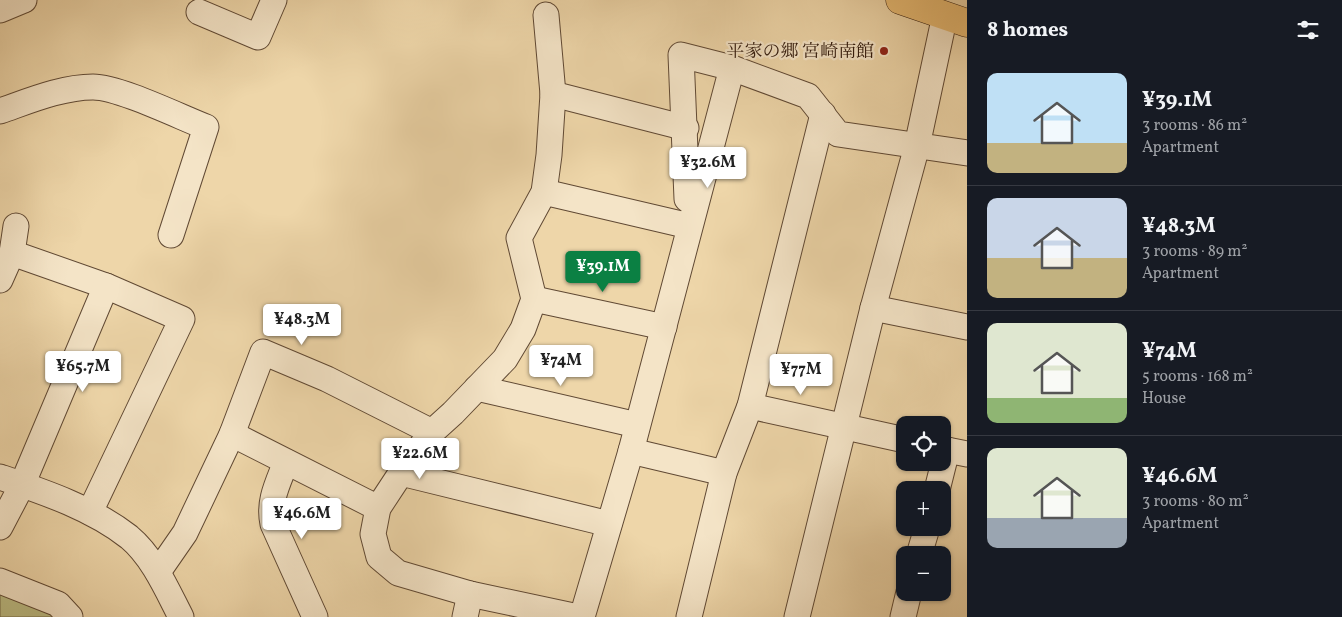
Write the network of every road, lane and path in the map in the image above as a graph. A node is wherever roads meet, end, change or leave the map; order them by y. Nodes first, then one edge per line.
1 (24, 0) edge
2 (274, 0) edge
3 (900, 0) edge
4 (0, 10) edge
5 (199, 12) dead end
6 (546, 15) dead end
7 (956, 19) edge
8 (732, 68) junction
9 (553, 94) junction
10 (0, 111) edge
11 (823, 114) junction
12 (686, 128) junction
13 (917, 146) junction
14 (967, 153) edge
15 (544, 192) junction
16 (16, 226) dead end
17 (171, 235) dead end
18 (684, 237) junction
19 (12, 253) junction
20 (0, 280) edge
21 (106, 286) junction
22 (534, 299) junction
23 (873, 308) junction
24 (664, 327) junction
25 (967, 327) edge
26 (477, 388) junction
27 (750, 406) junction
28 (637, 425) junction
29 (844, 426) junction
30 (432, 432) junction
31 (232, 434) junction
32 (896, 438) edge
33 (631, 451) junction
34 (952, 451) edge
35 (286, 462) junction
36 (401, 473) junction
37 (724, 473) junction
38 (11, 481) edge
39 (940, 481) edge
40 (378, 508) junction
41 (90, 512) junction
42 (609, 524) junction
43 (0, 527) edge
44 (158, 572) junction
45 (0, 581) edge
46 (907, 601) edge
47 (467, 606) edge
48 (70, 617) edge
49 (182, 617) edge
50 (315, 617) edge
51 (580, 617) edge
52 (689, 617) edge
53 (798, 617) edge
54 (903, 617) edge

1 - 4 street
2 - 5 street
3 - 7 highway
6 - 9 street
7 - 13 street
8 - 11 street
8 - 12 street
8 - 18 street
9 - 12 street
9 - 15 street
10 - 17 street
11 - 13 street
11 - 27 street
12 - 18 street
13 - 14 street
13 - 23 street
15 - 18 street
15 - 22 street
16 - 19 street
18 - 24 street
19 - 20 street
19 - 21 street
21 - 38 street
21 - 41 street
22 - 24 street
22 - 26 street
23 - 25 street
23 - 29 street
24 - 28 street
26 - 28 street
26 - 30 street
27 - 29 street
27 - 37 street
28 - 33 street
29 - 32 street
29 - 53 street
30 - 31 street
30 - 36 street
31 - 35 street
31 - 44 street
33 - 37 street
33 - 42 street
34 - 39 street
35 - 40 street
35 - 50 street
36 - 40 street
36 - 42 street
37 - 52 street
38 - 41 street
38 - 43 street
40 - 47 street
41 - 44 street
42 - 51 street
44 - 49 street
45 - 48 street
46 - 54 street
47 - 51 street

